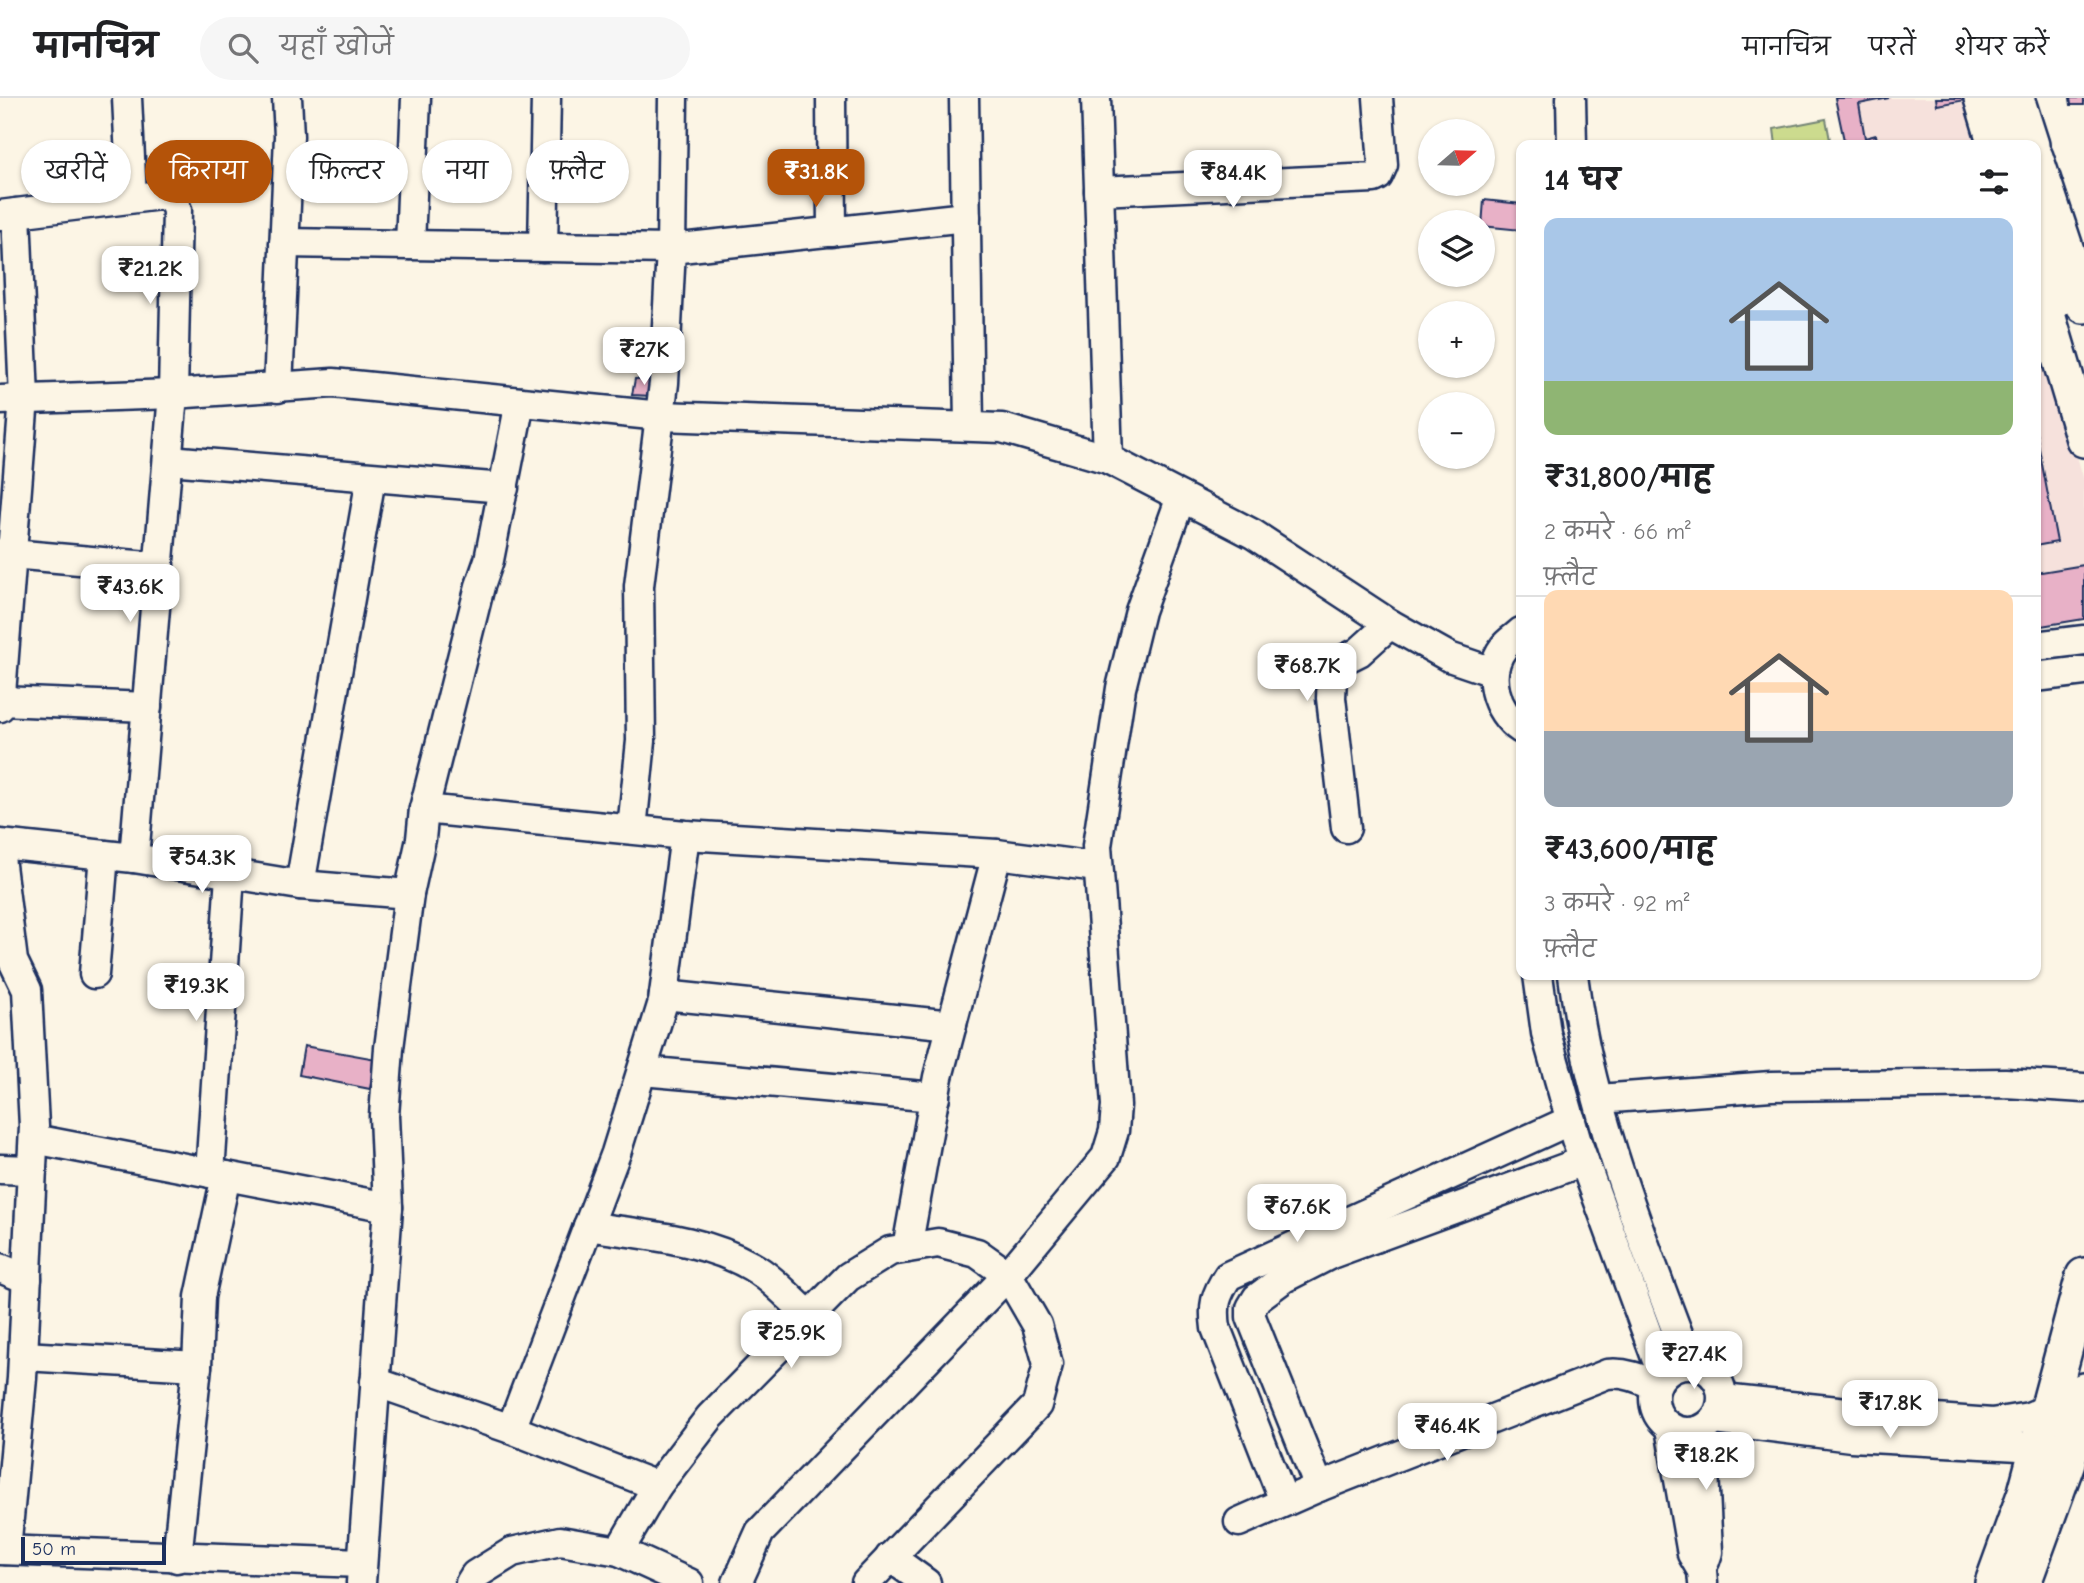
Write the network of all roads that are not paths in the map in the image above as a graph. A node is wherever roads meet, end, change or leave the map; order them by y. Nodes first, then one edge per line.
1 (127, 98) edge
2 (287, 98) edge
3 (416, 98) edge
4 (546, 98) edge
5 (673, 98) edge
6 (831, 98) edge
7 (964, 98) edge
8 (1096, 98) edge
9 (1378, 98) edge
10 (1571, 98) edge
11 (1982, 98) edge
12 (2000, 98) edge
13 (2016, 98) edge
14 (1572, 140) edge
15 (1995, 140) edge
16 (2013, 140) edge
17 (2029, 140) edge
18 (2041, 171) edge
19 (1099, 191) junction
20 (132, 198) junction
21 (8, 214) edge
22 (966, 217) junction
23 (832, 232) junction
24 (2041, 236) edge
25 (284, 243) junction
26 (410, 246) junction
27 (543, 247) junction
28 (671, 249) junction
29 (2076, 254) edge
30 (2041, 294) edge
31 (2084, 305) edge
32 (2084, 374) edge
33 (278, 388) junction
34 (173, 394) junction
35 (12, 399) edge
36 (520, 402) junction
37 (661, 416) junction
38 (969, 426) junction
39 (2084, 439) edge
40 (1108, 459) junction
41 (169, 460) junction
42 (371, 478) junction
43 (504, 488) junction
44 (1181, 497) junction
45 (6, 553) edge
46 (159, 568) junction
47 (1390, 624) junction
48 (1516, 636) edge
49 (2084, 640) edge
50 (2041, 645) edge
51 (2084, 671) edge
52 (1493, 672) junction
53 (2041, 676) edge
54 (1, 701) edge
55 (147, 706) junction
56 (0, 708) edge
57 (1516, 726) edge
58 (424, 809) junction
59 (1346, 828) dead end
60 (632, 829) junction
61 (685, 835) junction
62 (0, 844) edge
63 (997, 854) junction
64 (104, 855) junction
65 (0, 857) edge
66 (134, 858) junction
67 (1097, 867) junction
68 (230, 876) junction
69 (300, 885) junction
70 (409, 894) junction
71 (6, 968) edge
72 (94, 974) dead end
73 (1539, 980) edge
74 (1574, 980) edge
75 (664, 995) junction
76 (952, 1025) junction
77 (642, 1071) junction
78 (2084, 1088) edge
79 (935, 1097) junction
80 (1600, 1099) junction
81 (1570, 1120) junction
82 (34, 1139) junction
83 (1584, 1161) junction
84 (0, 1169) edge
85 (32, 1170) junction
86 (218, 1175) junction
87 (388, 1207) junction
88 (588, 1226) junction
89 (907, 1248) junction
90 (0, 1268) edge
91 (1008, 1275) junction
92 (2084, 1276) edge
93 (27, 1279) junction
94 (810, 1316) junction
95 (1689, 1363) junction
96 (197, 1366) junction
97 (15, 1370) edge
98 (1659, 1380) junction
99 (375, 1382) junction
100 (1713, 1416) junction
101 (1670, 1428) junction
102 (511, 1429) junction
103 (2069, 1430) edge
104 (657, 1486) junction
105 (1319, 1487) junction
106 (1284, 1501) junction
107 (1239, 1521) dead end
108 (3, 1550) edge
109 (619, 1551) junction
110 (890, 1557) junction
111 (177, 1558) junction
112 (362, 1573) edge
113 (1702, 1577) edge
114 (470, 1583) edge
115 (689, 1583) edge
116 (737, 1583) edge
117 (866, 1583) edge
118 (926, 1583) edge
119 (1993, 1583) edge
120 (2023, 1583) edge

1 - 20 street
2 - 25 street
3 - 26 street
4 - 27 street
5 - 28 street
6 - 23 street
7 - 22 street
8 - 19 street
9 - 19 street
10 - 14 street
11 - 15 main road
12 - 16 main road
13 - 17 main road
18 - 29 main road
19 - 40 street
20 - 21 street
20 - 34 street
21 - 35 street
22 - 23 street
22 - 38 street
23 - 28 street
24 - 32 main road
25 - 26 street
25 - 33 street
26 - 27 street
27 - 28 street
28 - 37 street
29 - 31 main road
30 - 39 main road
33 - 34 street
33 - 36 street
34 - 35 street
34 - 41 street
35 - 45 street
36 - 37 street
36 - 43 street
37 - 38 street
37 - 60 street
38 - 40 street
40 - 44 street
41 - 42 street
41 - 46 street
42 - 43 street
42 - 69 street
43 - 58 street
44 - 47 street
44 - 67 street
45 - 46 street
45 - 54 street
46 - 55 street
47 - 52 street
47 - 59 street
48 - 52 street
49 - 50 street
51 - 53 street
52 - 57 street
54 - 55 street
54 - 56 street
55 - 66 street
58 - 60 street
58 - 70 street
60 - 61 street
61 - 63 street
61 - 75 street
62 - 64 street
63 - 67 street
63 - 76 street
64 - 66 street
64 - 72 street
65 - 71 street
66 - 68 street
67 - 91 street
68 - 69 street
68 - 86 street
69 - 70 street
70 - 87 street
71 - 82 street
73 - 81 street
74 - 80 street
75 - 76 street
75 - 77 street
76 - 79 street
77 - 79 street
77 - 88 street
78 - 80 street
79 - 89 street
80 - 95 street
81 - 83 street
81 - 106 street
82 - 85 street
82 - 86 street
83 - 98 street
83 - 105 street
84 - 85 street
85 - 93 street
86 - 87 street
86 - 96 street
87 - 99 street
88 - 94 street
88 - 102 street
89 - 91 street
89 - 94 street
90 - 93 street
91 - 110 street
91 - 116 street
92 - 103 main road
93 - 97 street
94 - 104 street
95 - 98 street
95 - 100 street
96 - 97 street
96 - 111 street
97 - 108 street
98 - 101 street
98 - 105 street
99 - 102 street
99 - 112 street
100 - 101 street
100 - 103 street
100 - 103 street
100 - 113 street
101 - 113 street
102 - 104 street
103 - 119 main road
103 - 120 main road
104 - 109 street
105 - 106 street
106 - 107 street
108 - 111 street
109 - 114 street
109 - 115 street
110 - 117 street
110 - 118 street
111 - 112 street

